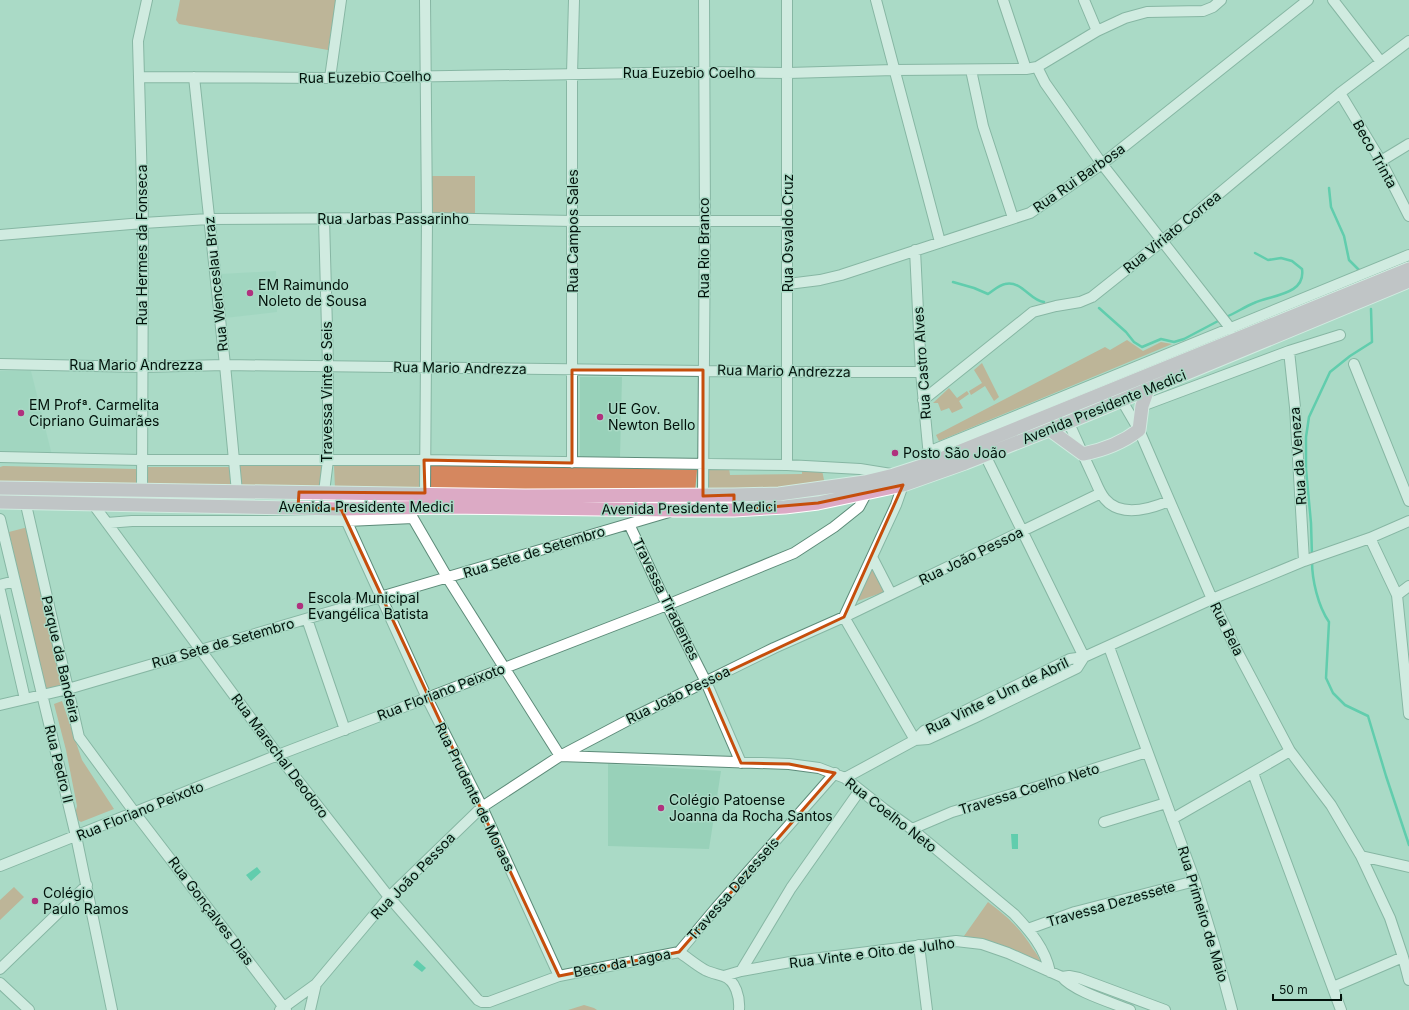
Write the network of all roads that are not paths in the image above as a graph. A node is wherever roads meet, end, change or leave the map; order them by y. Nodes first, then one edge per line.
1 (147, 0) edge
2 (341, 0) edge
3 (426, 0) edge
4 (574, 0) edge
5 (704, 0) edge
6 (787, 0) edge
7 (876, 0) edge
8 (1003, 0) edge
9 (1084, 0) edge
10 (1221, 0) edge
11 (1308, 0) edge
12 (1333, 0) edge
13 (1097, 31) junction
14 (1409, 41) edge
15 (1381, 62) junction
16 (1037, 67) junction
17 (1026, 69) junction
18 (894, 70) junction
19 (971, 70) junction
20 (704, 72) junction
21 (788, 73) junction
22 (572, 74) junction
23 (425, 76) junction
24 (140, 77) junction
25 (194, 77) junction
26 (330, 78) junction
27 (1340, 93) junction
28 (1409, 144) edge
29 (1381, 161) junction
30 (1102, 164) junction
31 (1409, 216) edge
32 (427, 218) junction
33 (1013, 218) junction
34 (209, 219) junction
35 (324, 219) junction
36 (705, 220) junction
37 (573, 221) junction
38 (787, 221) junction
39 (143, 223) junction
40 (0, 235) edge
41 (940, 242) junction
42 (1161, 242) junction
43 (915, 250) junction
44 (1409, 255) edge
45 (1409, 269) edge
46 (1409, 281) edge
47 (788, 284) junction
48 (1231, 329) junction
49 (1340, 334) dead end
50 (1289, 351) junction
51 (0, 364) edge
52 (1354, 364) dead end
53 (225, 365) junction
54 (328, 365) junction
55 (142, 367) junction
56 (426, 367) junction
57 (572, 370) junction
58 (703, 370) junction
59 (786, 372) junction
60 (921, 372) junction
61 (1115, 389) junction
62 (1148, 389) junction
63 (923, 400) junction
64 (1121, 401) junction
65 (1142, 406) junction
66 (1062, 410) junction
67 (1068, 422) junction
68 (1050, 430) junction
69 (1139, 430) junction
70 (1083, 454) junction
71 (985, 456) junction
72 (0, 458) edge
73 (142, 460) junction
74 (233, 460) junction
75 (328, 460) junction
76 (424, 460) junction
77 (572, 463) junction
78 (931, 463) junction
79 (703, 464) junction
80 (787, 465) junction
81 (894, 475) junction
82 (903, 485) junction
83 (0, 488) edge
84 (22, 488) junction
85 (866, 488) junction
86 (142, 490) junction
87 (237, 492) junction
88 (299, 492) junction
89 (324, 492) junction
90 (425, 493) junction
91 (1101, 493) junction
92 (734, 495) junction
93 (703, 496) junction
94 (1169, 501) junction
95 (1409, 501) edge
96 (0, 502) edge
97 (26, 503) junction
98 (93, 504) junction
99 (298, 508) junction
100 (341, 509) junction
101 (676, 510) junction
102 (734, 510) junction
103 (410, 513) junction
104 (0, 519) edge
105 (347, 521) junction
106 (1409, 521) edge
107 (107, 524) junction
108 (629, 524) junction
109 (1022, 531) junction
110 (1370, 538) junction
111 (872, 557) junction
112 (1305, 561) junction
113 (447, 578) junction
114 (15, 581) junction
115 (0, 585) edge
116 (1409, 586) edge
117 (0, 591) edge
118 (891, 594) junction
119 (1397, 595) junction
120 (382, 598) junction
121 (1212, 599) junction
122 (667, 605) junction
123 (844, 616) junction
124 (307, 618) junction
125 (1108, 647) junction
126 (200, 650) junction
127 (1406, 650) edge
128 (1084, 657) junction
129 (503, 668) junction
130 (706, 682) junction
131 (68, 689) junction
132 (42, 696) junction
133 (428, 698) junction
134 (26, 699) junction
135 (0, 705) edge
136 (1409, 714) edge
137 (345, 730) junction
138 (915, 740) junction
139 (1290, 751) junction
140 (1147, 752) junction
141 (278, 755) junction
142 (560, 756) junction
143 (741, 762) junction
144 (835, 773) junction
145 (1253, 773) junction
146 (845, 778) junction
147 (860, 790) junction
148 (1166, 803) junction
149 (482, 807) junction
150 (135, 813) junction
151 (1172, 819) junction
152 (1104, 822) dead end
153 (912, 829) junction
154 (76, 836) junction
155 (1361, 856) junction
156 (0, 866) edge
157 (1409, 867) edge
158 (1195, 881) junction
159 (87, 885) junction
160 (389, 898) junction
161 (1028, 929) junction
162 (919, 945) junction
163 (679, 952) junction
164 (1403, 957) junction
165 (1, 965) edge
166 (741, 971) junction
167 (1050, 972) junction
168 (559, 976) junction
169 (724, 976) junction
170 (1062, 977) junction
171 (1409, 980) edge
172 (0, 983) edge
173 (316, 984) junction
174 (1334, 987) junction
175 (478, 1000) joint
176 (283, 1009) edge
177 (28, 1010) edge
178 (112, 1010) edge
179 (310, 1010) edge
180 (739, 1010) edge
181 (927, 1010) edge
182 (1130, 1010) edge
183 (1165, 1010) edge
184 (1232, 1010) edge
185 (1341, 1010) edge

1 - 24 street, Rua Hermes da Fonseca
2 - 26 street
3 - 23 street
4 - 22 street, Rua Campos Sales
5 - 20 street, Rua Rio Branco
6 - 21 street, Rua Osvaldo Cruz
7 - 18 street
8 - 17 street
9 - 13 street
10 - 13 street, Rua Euzebio Coelho
11 - 30 street, Rua Rui Barbosa
12 - 15 street
13 - 16 street, Rua Euzebio Coelho
14 - 15 street, Rua Viriato Correa
15 - 27 street, Rua Viriato Correa
16 - 17 street, Rua Euzebio Coelho
16 - 30 street
17 - 19 street, Rua Euzebio Coelho
18 - 19 street, Rua Euzebio Coelho
18 - 21 street, Rua Euzebio Coelho
18 - 41 street
19 - 33 street
20 - 21 street, Rua Euzebio Coelho
20 - 22 street, Rua Euzebio Coelho
20 - 36 street, Rua Rio Branco
21 - 38 street, Rua Osvaldo Cruz
22 - 23 street, Rua Euzebio Coelho
22 - 37 street, Rua Campos Sales
23 - 26 street, Rua Euzebio Coelho
23 - 32 street
24 - 25 street, Rua Euzebio Coelho
24 - 39 street, Rua Hermes da Fonseca
25 - 26 street, Rua Euzebio Coelho
25 - 34 street, Rua Wenceslau Braz
27 - 29 street, Beco Trinta
27 - 42 street, Rua Viriato Correa
28 - 29 street
29 - 31 street, Beco Trinta
30 - 33 street, Rua Rui Barbosa
30 - 42 street
32 - 35 street, Rua Jarbas Passarinho
32 - 37 street, Rua Jarbas Passarinho
32 - 56 street
33 - 41 street, Rua Rui Barbosa
34 - 35 street, Rua Jarbas Passarinho
34 - 39 street, Rua Jarbas Passarinho
34 - 53 street, Rua Wenceslau Braz
35 - 54 street, Travessa Vinte e Seis
36 - 37 street, Rua Jarbas Passarinho
36 - 38 street, Rua Jarbas Passarinho
36 - 58 street, Rua Rio Branco
37 - 57 street, Rua Campos Sales
38 - 47 street, Rua Osvaldo Cruz
39 - 40 street, Rua Jarbas Passarinho
39 - 55 street, Rua Hermes da Fonseca
41 - 43 street, Rua Rui Barbosa
42 - 48 street
42 - 63 street, Rua Viriato Correa
43 - 47 street, Rua Rui Barbosa
43 - 60 street, Rua Castro Alves
44 - 48 street
45 - 61 main road, Avenida Presidente Medici
46 - 62 main road, Avenida Presidente Medici
47 - 59 street, Rua Osvaldo Cruz
48 - 78 street
49 - 50 street
50 - 65 street
50 - 112 street, Rua da Veneza
51 - 55 street, Rua Mario Andrezza
52 - 95 street
53 - 54 street, Rua Mario Andrezza
53 - 55 street, Rua Mario Andrezza
53 - 74 street, Rua Wenceslau Braz
54 - 56 street, Rua Mario Andrezza
54 - 75 street, Travessa Vinte e Seis
55 - 73 street, Rua Hermes da Fonseca
56 - 57 street, Rua Mario Andrezza
56 - 76 street
57 - 58 street, Rua Mario Andrezza
57 - 77 street, Rua Campos Sales
58 - 59 street, Rua Mario Andrezza
58 - 79 street, Rua Rio Branco
59 - 60 street, Rua Mario Andrezza
59 - 80 street, Rua Osvaldo Cruz
60 - 63 street, Rua Castro Alves
61 - 64 street, Rua Bela
61 - 66 main road, Avenida Presidente Medici
62 - 64 main road, Avenida Presidente Medici
62 - 65 main road
63 - 78 street, Rua Castro Alves
64 - 67 main road, Avenida Presidente Medici
64 - 69 street, Rua Bela
65 - 69 main road
66 - 67 street
66 - 78 main road, Avenida Presidente Medici
67 - 68 main road, Avenida Presidente Medici
67 - 70 street
68 - 70 main road
68 - 71 main road, Avenida Presidente Medici
69 - 70 main road
69 - 94 street, Rua Bela
70 - 91 street
71 - 78 main road, Avenida Presidente Medici
71 - 109 street
72 - 73 street, Avenida Presidente Medici
73 - 74 street, Avenida Presidente Medici
73 - 86 street, Rua Hermes da Fonseca
74 - 75 street, Avenida Presidente Medici
74 - 87 street, Rua Wenceslau Braz
75 - 76 street, Avenida Presidente Medici
75 - 89 street, Travessa Vinte e Seis
76 - 77 street, Avenida Presidente Medici
76 - 90 street
77 - 79 street, Avenida Presidente Medici
78 - 81 main road, Avenida Presidente Medici
78 - 82 main road, Avenida Presidente Medici
79 - 80 street, Avenida Presidente Medici
79 - 93 street, Rua Rio Branco
80 - 81 street, Avenida Presidente Medici
81 - 82 main road
81 - 85 main road, Avenida Presidente Medici
82 - 85 main road, Avenida Presidente Medici
82 - 111 street
83 - 84 main road, Avenida Presidente Medici
84 - 86 main road, Avenida Presidente Medici
84 - 97 street, Parque da Bandeira
85 - 92 main road, Avenida Presidente Medici
85 - 102 main road, Avenida Presidente Medici
85 - 122 street, Rua Floriano Peixoto
86 - 87 main road, Avenida Presidente Medici
87 - 88 main road, Avenida Presidente Medici
88 - 89 main road, Avenida Presidente Medici
88 - 99 main road
89 - 90 main road, Avenida Presidente Medici
90 - 93 main road, Avenida Presidente Medici
91 - 94 street
91 - 109 street, Rua João Pessoa
92 - 93 main road, Avenida Presidente Medici
92 - 102 main road
94 - 121 street, Rua Bela
96 - 97 main road, Avenida Presidente Medici
97 - 98 main road, Avenida Presidente Medici
97 - 131 street, Parque da Bandeira
98 - 99 main road, Avenida Presidente Medici
98 - 107 street, Rua Marechal Deodoro
99 - 100 main road, Avenida Presidente Medici
100 - 103 main road, Avenida Presidente Medici
100 - 105 street, Rua Prudente de Moraes
101 - 102 main road, Avenida Presidente Medici
101 - 103 main road, Avenida Presidente Medici
101 - 108 street, Rua Sete de Setembro
103 - 105 street
103 - 113 street
104 - 114 street, Rua Pedro II
105 - 107 street
105 - 120 street, Rua Prudente de Moraes
106 - 110 street
107 - 126 street, Rua Marechal Deodoro
108 - 113 street, Rua Sete de Setembro
108 - 122 street, Travessa Tiradentes
109 - 118 street, Rua João Pessoa
109 - 128 street
110 - 112 street
110 - 119 street
111 - 118 street
111 - 123 street
112 - 121 street
113 - 120 street, Rua Sete de Setembro
113 - 129 street
114 - 115 street
114 - 132 street, Rua Pedro II
116 - 119 street
117 - 134 street
118 - 123 street, Rua João Pessoa
119 - 127 street
120 - 124 street, Rua Sete de Setembro
120 - 133 street, Rua Prudente de Moraes
121 - 125 street
121 - 139 street, Rua Bela
122 - 129 street, Rua Floriano Peixoto
122 - 130 street, Travessa Tiradentes
123 - 130 street, Rua João Pessoa
123 - 138 street
124 - 126 street, Rua Sete de Setembro
124 - 137 street
125 - 128 street
125 - 140 street, Rua Primeiro de Maio
126 - 131 street, Rua Sete de Setembro
126 - 141 street, Rua Marechal Deodoro
127 - 136 street
128 - 138 street, Rua Vinte e Um de Abril
129 - 133 street, Rua Floriano Peixoto
129 - 142 street
130 - 142 street, Rua João Pessoa
130 - 143 street, Travessa Tiradentes
131 - 132 street, Rua Sete de Setembro
131 - 150 street, Parque da Bandeira
132 - 134 street, Rua Sete de Setembro
132 - 154 street, Rua Pedro II
133 - 137 street, Rua Floriano Peixoto
133 - 149 street, Rua Prudente de Moraes
134 - 135 street, Rua Sete de Setembro
137 - 141 street, Rua Floriano Peixoto
138 - 146 street, Rua Vinte e Um de Abril
139 - 145 street
139 - 155 street, Rua Bela
140 - 148 street, Rua Primeiro de Maio
140 - 153 street, Travessa Coelho Neto
141 - 150 street, Rua Floriano Peixoto
141 - 160 street, Rua Marechal Deodoro
142 - 143 street, Rua Coelho Neto
142 - 149 street, Rua João Pessoa
143 - 144 street, Rua Coelho Neto
144 - 146 street, Rua Coelho Neto
144 - 163 street, Travessa Dezesseis
145 - 151 street
145 - 174 street
146 - 147 street, Rua Coelho Neto
147 - 153 street, Rua Coelho Neto
147 - 166 street
148 - 151 street, Rua Primeiro de Maio
148 - 152 street
149 - 160 street, Rua João Pessoa
149 - 168 street, Rua Prudente de Moraes
150 - 154 street, Rua Floriano Peixoto
150 - 176 street, Rua Gonçalves Dias
151 - 158 street, Rua Primeiro de Maio
153 - 161 street, Rua Coelho Neto
154 - 156 street, Rua Floriano Peixoto
154 - 159 street, Rua Pedro II
155 - 157 street
155 - 164 street, Rua Bela
158 - 161 street, Travessa Dezessete
158 - 184 street, Rua Primeiro de Maio
159 - 165 street
159 - 178 street, Rua Pedro II
160 - 173 street, Rua João Pessoa
160 - 175 street, Rua Marechal Deodoro
161 - 167 street, Rua Coelho Neto
162 - 166 street, Rua Vinte e Oito de Julho
162 - 167 street, Rua Vinte e Oito de Julho
162 - 181 street
163 - 168 street, Beco da Lagoa
163 - 169 street, Beco da Lagoa
164 - 171 street, Rua Bela
164 - 174 street
166 - 169 street, Rua Vinte e Oito de Julho
167 - 170 street, Rua Vinte e Oito de Julho
168 - 175 street, Beco da Lagoa
169 - 180 street
170 - 182 street, Rua Vinte e Oito de Julho
170 - 183 street, Rua Vinte e Oito de Julho
172 - 177 street
173 - 176 street, Rua João Pessoa
173 - 179 street, Rua João Pessoa
174 - 185 street

